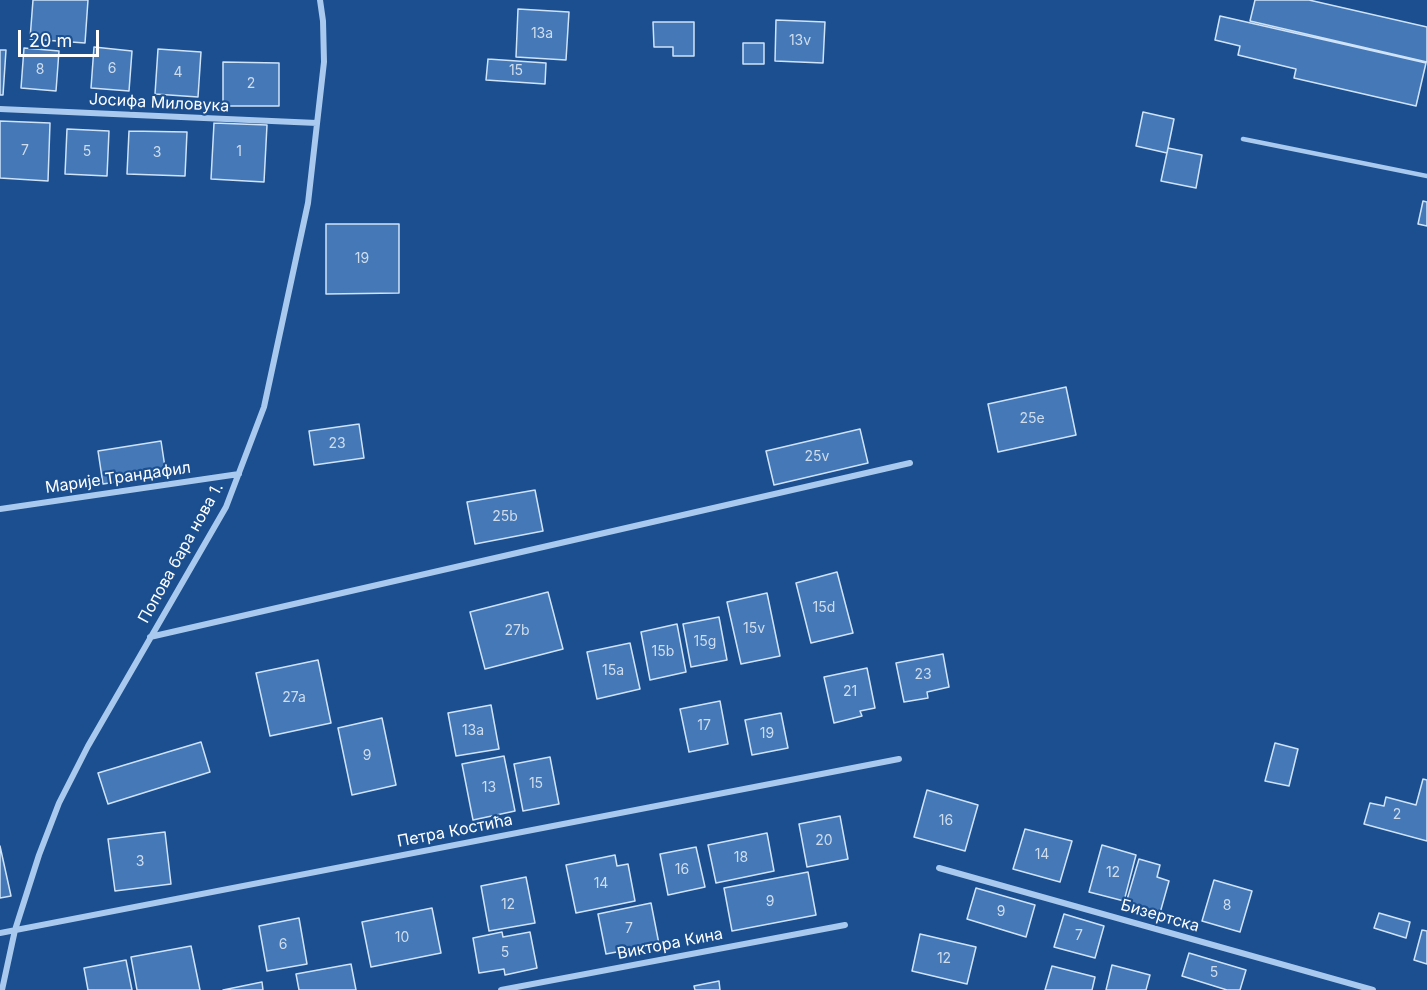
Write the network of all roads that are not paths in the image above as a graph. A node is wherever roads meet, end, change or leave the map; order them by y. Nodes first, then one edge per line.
1 (320, 0) edge
2 (0, 109) edge
3 (317, 123) junction
4 (1243, 139) dead end
5 (1427, 176) edge
6 (910, 463) dead end
7 (239, 474) junction
8 (0, 509) edge
9 (150, 637) junction
10 (899, 759) dead end
11 (939, 868) dead end
12 (845, 926) dead end
13 (15, 930) junction
14 (0, 933) edge
15 (2, 990) edge
16 (501, 990) edge
17 (1373, 990) edge

1 - 3 street, Попова бара нова 1.
2 - 3 street, Јосифа Миловука
3 - 7 street, Попова бара нова 1.
4 - 5 lane
6 - 9 street
7 - 8 street, Марије Трандафил
7 - 9 street, Попова бара нова 1.
9 - 13 street, Попова бара нова 1.
10 - 13 street, Петра Костића
11 - 17 street, Бизертска
12 - 16 street, Виктора Кина
13 - 14 street, Петра Костића
13 - 15 street, Попова бара нова 1.

